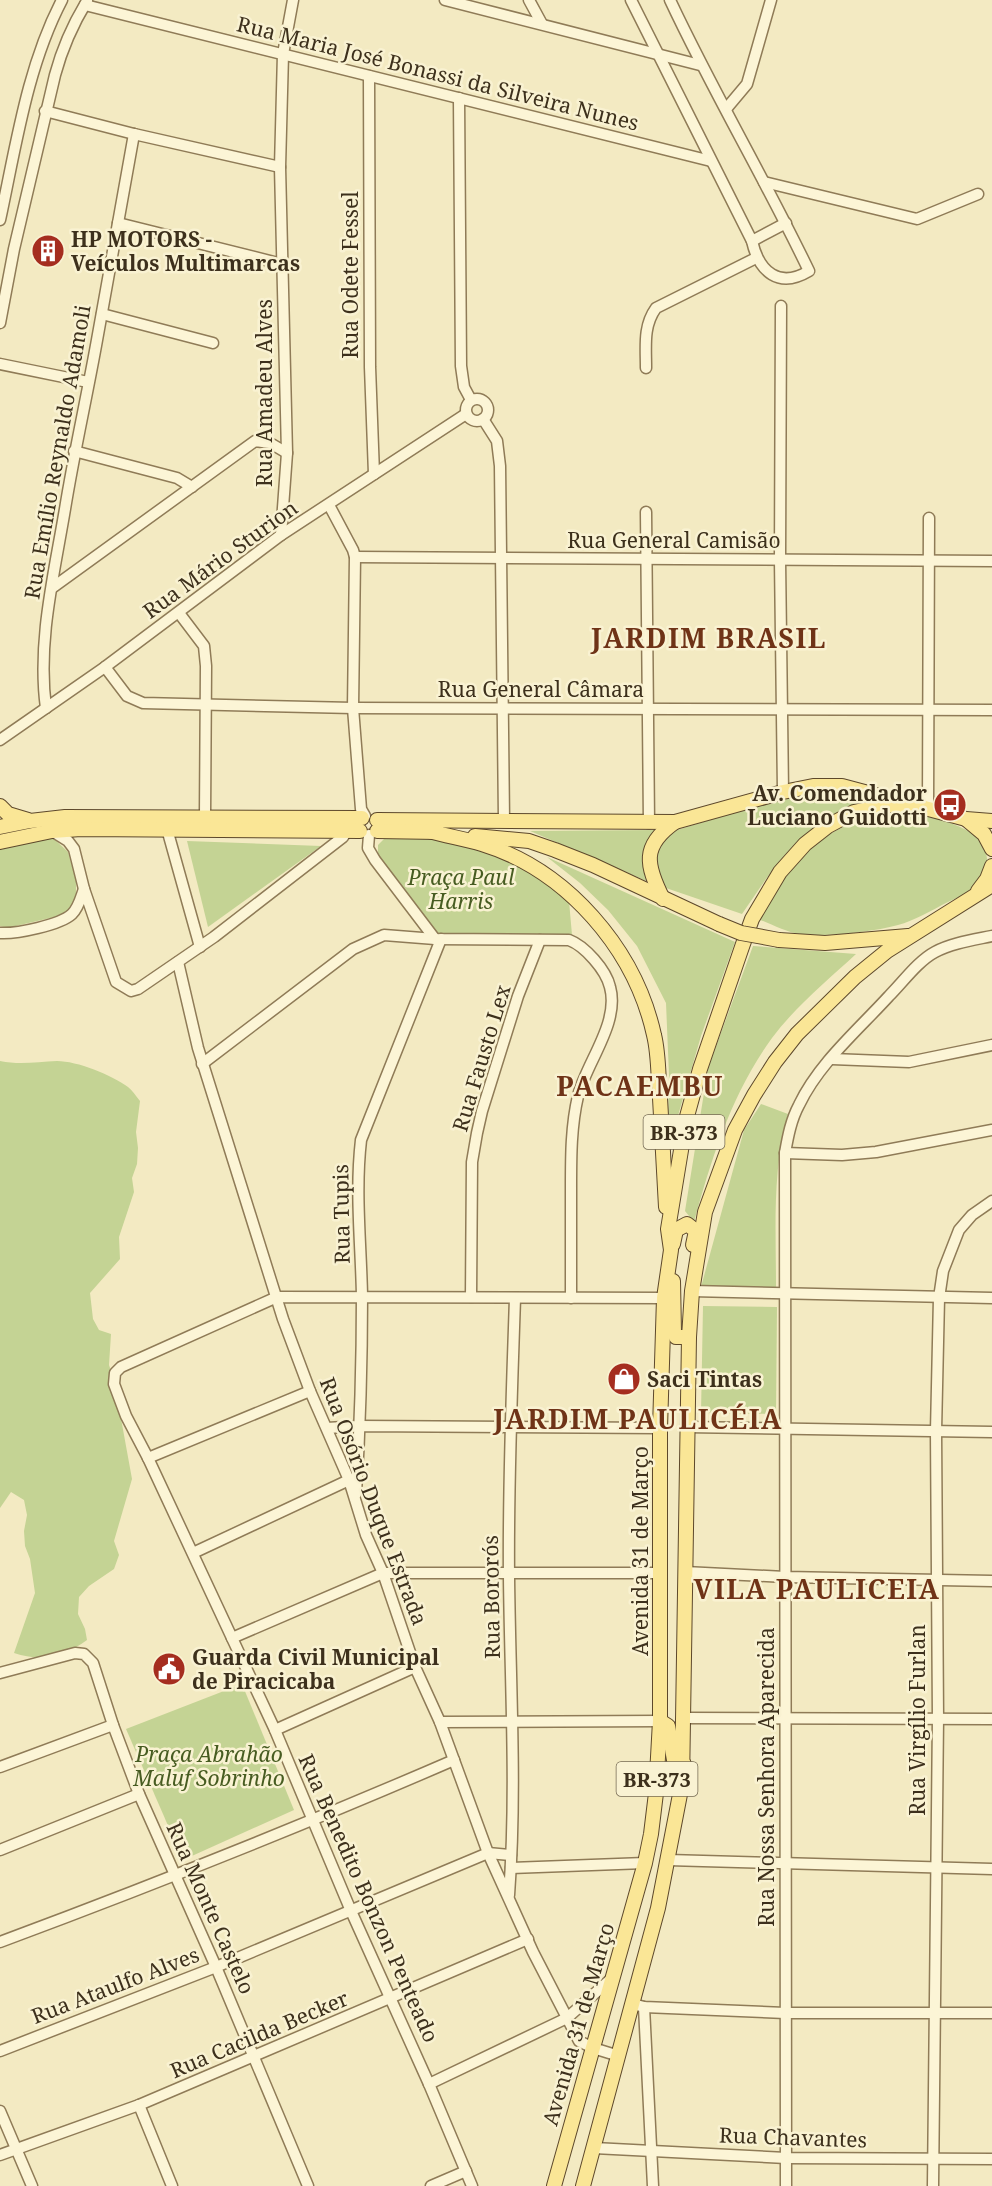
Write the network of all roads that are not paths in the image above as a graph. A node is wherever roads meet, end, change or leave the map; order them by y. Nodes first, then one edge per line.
1 (62, 0) edge
2 (293, 0) edge
3 (446, 0) edge
4 (529, 0) edge
5 (631, 0) edge
6 (670, 0) edge
7 (771, 0) edge
8 (86, 2) edge
9 (56, 11) junction
10 (542, 24) junction
11 (73, 26) junction
12 (39, 54) junction
13 (61, 54) junction
14 (283, 54) junction
15 (659, 55) junction
16 (700, 65) junction
17 (369, 76) junction
18 (459, 98) junction
19 (726, 109) junction
20 (45, 111) junction
21 (134, 134) junction
22 (711, 161) junction
23 (280, 167) junction
24 (764, 182) junction
25 (978, 194) dead end
26 (0, 216) edge
27 (118, 223) junction
28 (786, 223) junction
29 (752, 242) junction
30 (14, 249) junction
31 (756, 258) junction
32 (282, 264) junction
33 (0, 277) edge
34 (781, 306) dead end
35 (102, 314) junction
36 (0, 323) edge
37 (213, 343) dead end
38 (0, 364) edge
39 (646, 368) dead end
40 (88, 382) junction
41 (471, 400) junction
42 (466, 414) junction
43 (483, 419) junction
44 (74, 451) junction
45 (287, 453) junction
46 (374, 474) junction
47 (192, 487) junction
48 (328, 506) junction
49 (646, 512) dead end
50 (929, 518) dead end
51 (281, 535) junction
52 (355, 557) junction
53 (500, 558) junction
54 (647, 559) junction
55 (780, 560) junction
56 (928, 561) junction
57 (992, 561) edge
58 (52, 588) junction
59 (179, 613) junction
60 (105, 667) junction
61 (206, 705) junction
62 (46, 708) junction
63 (353, 708) junction
64 (502, 709) junction
65 (648, 710) junction
66 (782, 710) junction
67 (927, 710) junction
68 (992, 710) edge
69 (0, 740) edge
70 (783, 792) junction
71 (0, 806) edge
72 (925, 808) junction
73 (205, 817) junction
74 (966, 819) junction
75 (504, 820) junction
76 (30, 821) junction
77 (992, 821) edge
78 (675, 822) junction
79 (649, 823) junction
80 (365, 826) junction
81 (0, 828) edge
82 (81, 829) junction
83 (167, 829) junction
84 (52, 831) junction
85 (429, 831) junction
86 (0, 842) edge
87 (74, 849) junction
88 (992, 849) edge
89 (992, 866) edge
90 (992, 885) edge
91 (84, 889) junction
92 (977, 892) junction
93 (663, 899) junction
94 (0, 933) edge
95 (912, 935) junction
96 (992, 936) edge
97 (438, 939) junction
98 (540, 940) junction
99 (200, 947) junction
100 (178, 962) junction
101 (992, 1045) edge
102 (832, 1059) junction
103 (202, 1064) junction
104 (992, 1130) edge
105 (785, 1153) junction
106 (992, 1201) edge
107 (668, 1229) junction
108 (670, 1257) junction
109 (692, 1292) junction
110 (785, 1294) junction
111 (277, 1297) junction
112 (362, 1297) junction
113 (471, 1297) junction
114 (515, 1298) junction
115 (571, 1298) junction
116 (664, 1298) junction
117 (939, 1298) junction
118 (992, 1298) edge
119 (689, 1337) junction
120 (310, 1391) junction
121 (360, 1426) junction
122 (687, 1427) junction
123 (327, 1428) junction
124 (510, 1428) junction
125 (660, 1428) junction
126 (785, 1430) junction
127 (936, 1431) junction
128 (992, 1432) edge
129 (148, 1458) junction
130 (349, 1480) junction
131 (356, 1504) junction
132 (193, 1553) junction
133 (685, 1572) junction
134 (383, 1573) junction
135 (659, 1573) junction
136 (509, 1575) junction
137 (785, 1577) junction
138 (937, 1580) junction
139 (992, 1581) edge
140 (232, 1638) junction
141 (415, 1667) junction
142 (0, 1673) edge
143 (662, 1681) junction
144 (685, 1685) junction
145 (684, 1718) junction
146 (785, 1718) junction
147 (938, 1718) junction
148 (992, 1719) edge
149 (660, 1721) junction
150 (440, 1722) junction
151 (512, 1722) junction
152 (113, 1725) junction
153 (275, 1730) junction
154 (454, 1760) junction
155 (684, 1764) junction
156 (0, 1767) edge
157 (139, 1794) junction
158 (314, 1820) junction
159 (0, 1850) edge
160 (488, 1854) junction
161 (511, 1855) junction
162 (668, 1860) junction
163 (645, 1863) junction
164 (785, 1864) junction
165 (936, 1867) junction
166 (511, 1868) junction
167 (992, 1869) edge
168 (176, 1876) junction
169 (509, 1896) junction
170 (351, 1911) junction
171 (528, 1939) junction
172 (0, 1942) edge
173 (216, 1967) junction
174 (611, 1979) junction
175 (392, 1999) junction
176 (639, 2006) junction
177 (935, 2012) junction
178 (785, 2013) junction
179 (992, 2013) edge
180 (567, 2018) junction
181 (593, 2048) junction
182 (0, 2051) edge
183 (619, 2056) junction
184 (254, 2057) junction
185 (429, 2084) junction
186 (139, 2105) junction
187 (0, 2111) edge
188 (594, 2148) junction
189 (16, 2149) junction
190 (653, 2151) junction
191 (0, 2155) edge
192 (786, 2158) junction
193 (933, 2159) junction
194 (992, 2159) edge
195 (466, 2171) junction
196 (32, 2186) edge
197 (172, 2186) edge
198 (308, 2186) edge
199 (431, 2186) edge
200 (472, 2186) edge
201 (554, 2186) edge
202 (583, 2186) edge
203 (653, 2186) edge
204 (786, 2186) edge
205 (933, 2186) edge

1 - 9 street
2 - 14 street, Rua Amadeu Alves
3 - 10 street
4 - 10 street
5 - 15 street
6 - 16 street
7 - 19 street
8 - 11 street
8 - 14 street, Rua Maria José Bonassi da Silveira Nunes
9 - 11 street
9 - 12 street
10 - 15 street
11 - 13 street
12 - 13 street
12 - 26 street
13 - 20 street
14 - 17 street, Rua Maria José Bonassi da Silveira Nunes
14 - 23 street, Rua Amadeu Alves
15 - 16 street
15 - 22 street
16 - 19 street
17 - 18 street, Rua Maria José Bonassi da Silveira Nunes
17 - 46 street, Rua Odete Fessel
18 - 22 street, Rua Maria José Bonassi da Silveira Nunes
18 - 41 street
19 - 24 street
20 - 21 street
20 - 30 street
21 - 23 street
21 - 27 street, Rua Emílio Reynaldo Adamoli
22 - 29 street
23 - 32 street, Rua Amadeu Alves
24 - 25 street
24 - 28 street
27 - 32 street
27 - 35 street, Rua Emílio Reynaldo Adamoli
28 - 29 street
28 - 31 street
29 - 31 street
30 - 33 street
30 - 36 street
31 - 39 street
32 - 45 street, Rua Amadeu Alves
34 - 55 street
35 - 37 street
35 - 40 street, Rua Emílio Reynaldo Adamoli
38 - 40 street
40 - 44 street, Rua Emílio Reynaldo Adamoli
41 - 42 street
41 - 43 street
42 - 43 street
42 - 46 street, Rua Mário Sturion
43 - 53 street
44 - 47 street
44 - 58 street, Rua Emílio Reynaldo Adamoli
45 - 47 street
45 - 51 street, Rua Amadeu Alves
46 - 48 street, Rua Mário Sturion
47 - 58 street
48 - 51 street, Rua Mário Sturion
48 - 52 street
49 - 54 street
50 - 56 street
51 - 59 street, Rua Mário Sturion
52 - 53 street, Rua General Camisão
52 - 63 street
53 - 54 street, Rua General Camisão
53 - 64 street
54 - 55 street, Rua General Camisão
54 - 65 street
55 - 56 street, Rua General Camisão
55 - 66 street
56 - 57 street, Rua General Camisão
56 - 67 street
58 - 62 street, Rua Emílio Reynaldo Adamoli
59 - 60 street, Rua Mário Sturion
59 - 61 street
60 - 61 street, Rua General Câmara
60 - 62 street, Rua Mário Sturion
61 - 63 street, Rua General Câmara
61 - 73 street
62 - 69 street, Rua Mário Sturion
63 - 64 street, Rua General Câmara
63 - 80 street
64 - 65 street, Rua General Câmara
64 - 75 street
65 - 66 street, Rua General Câmara
65 - 79 street
66 - 67 street, Rua General Câmara
66 - 70 street
67 - 68 street, Rua General Câmara
67 - 72 street
70 - 72 main road
70 - 78 main road
71 - 76 main road
72 - 74 main road, BR-373
72 - 107 main road, Avenida 31 de Março / BR-373
73 - 76 main road
73 - 80 main road
74 - 77 main road, BR-373
74 - 88 main road
75 - 79 main road
75 - 80 main road
76 - 81 main road
78 - 79 main road
78 - 93 main road
80 - 83 main road
80 - 85 main road
80 - 97 street
80 - 99 street
82 - 83 main road
82 - 84 main road
82 - 87 street
83 - 99 street
84 - 86 main road
84 - 87 street
85 - 93 main road
85 - 107 main road
87 - 91 street
89 - 92 main road
90 - 92 main road, BR-373
91 - 94 street
91 - 100 street
92 - 95 main road, BR-373
93 - 95 main road, bridge
95 - 109 main road, BR-373
96 - 102 street, Rua Nossa Senhora Aparecida
97 - 98 street
97 - 103 street
97 - 112 street, Rua Tupis
98 - 113 street, Rua Fausto Lex
98 - 115 street
99 - 100 street
100 - 103 street, Rua Osório Duque Estrada
101 - 102 street
102 - 105 street, Rua Nossa Senhora Aparecida
103 - 111 street, Rua Osório Duque Estrada
104 - 105 street
105 - 110 street, Rua Nossa Senhora Aparecida
106 - 117 street, Rua Virgílio Furlan
107 - 108 main road, Avenida 31 de Março / BR-373
108 - 109 main road
108 - 116 main road, Avenida 31 de Março / BR-373
108 - 119 main road
109 - 110 street
109 - 119 main road, BR-373
110 - 117 street
110 - 126 street, Rua Nossa Senhora Aparecida
111 - 112 street
111 - 120 street, Rua Osório Duque Estrada
111 - 129 street, Rua Benedito Bonzon Penteado
112 - 113 street
112 - 121 street, Rua Tupis
113 - 114 street
114 - 115 street
114 - 124 street, Rua Bororós
115 - 116 street
116 - 125 main road, Avenida 31 de Março / BR-373
117 - 118 street
117 - 127 street, Rua Virgílio Furlan
119 - 122 main road, BR-373
120 - 123 street, Rua Osório Duque Estrada
120 - 129 street
121 - 123 street
121 - 124 street
121 - 131 street, Rua Tupis
122 - 126 street
122 - 133 main road, BR-373
123 - 130 street, Rua Osório Duque Estrada
124 - 125 street
124 - 136 street, Rua Bororós
125 - 135 main road, Avenida 31 de Março / BR-373
126 - 127 street
126 - 137 street, Rua Nossa Senhora Aparecida
127 - 128 street
127 - 138 street, Rua Virgílio Furlan
129 - 132 street, Rua Benedito Bonzon Penteado
130 - 131 street, Rua Osório Duque Estrada
130 - 132 street
131 - 134 street, Rua Osório Duque Estrada
132 - 140 street, Rua Benedito Bonzon Penteado
133 - 137 street
133 - 144 main road, BR-373
134 - 136 street
134 - 140 street
134 - 141 street, Rua Osório Duque Estrada
135 - 136 street
135 - 143 main road, Avenida 31 de Março / BR-373
136 - 151 street, Rua Bororós
137 - 138 street
137 - 146 street, Rua Nossa Senhora Aparecida
138 - 139 street
138 - 147 street, Rua Virgílio Furlan
140 - 153 street, Rua Benedito Bonzon Penteado
141 - 150 street, Rua Osório Duque Estrada
141 - 153 street
142 - 152 street, Rua Monte Castelo
143 - 144 main road
143 - 149 main road, Avenida 31 de Março / BR-373
144 - 145 main road, BR-373
145 - 146 street
145 - 155 main road, BR-373
146 - 147 street
146 - 164 street, Rua Nossa Senhora Aparecida
147 - 148 street
147 - 165 street, Rua Virgílio Furlan
149 - 151 street
149 - 155 main road
149 - 163 main road, Avenida 31 de Março / BR-373
150 - 151 street
150 - 154 street, Rua Osório Duque Estrada
151 - 161 street, Rua Bororós
152 - 156 street
152 - 157 street, Rua Monte Castelo
153 - 158 street, Rua Benedito Bonzon Penteado
154 - 158 street
154 - 160 street, Rua Osório Duque Estrada
155 - 162 main road, BR-373
157 - 159 street
157 - 168 street, Rua Monte Castelo
158 - 168 street
158 - 170 street, Rua Benedito Bonzon Penteado
160 - 161 street, Rua Ataulfo Alves
160 - 169 street, Rua Osório Duque Estrada
160 - 170 street, Rua Ataulfo Alves
161 - 166 street, Rua Bororós
162 - 164 street
162 - 176 main road, BR-373
163 - 166 street
163 - 174 main road, Avenida 31 de Março / BR-373
164 - 165 street
164 - 178 street, Rua Nossa Senhora Aparecida
165 - 167 street
165 - 177 street, Rua Virgílio Furlan
166 - 169 street, Rua Bororós
168 - 172 street
168 - 173 street, Rua Monte Castelo
169 - 171 street, Rua Osório Duque Estrada
170 - 173 street, Rua Ataulfo Alves
170 - 175 street, Rua Benedito Bonzon Penteado
171 - 175 street, Rua Cacilda Becker
171 - 180 street, Rua Osório Duque Estrada
173 - 182 street, Rua Ataulfo Alves
173 - 184 street, Rua Monte Castelo
174 - 180 street
174 - 181 main road, Avenida 31 de Março / BR-373
175 - 184 street, Rua Cacilda Becker
175 - 185 street, Rua Benedito Bonzon Penteado
176 - 178 street
176 - 183 main road, BR-373
176 - 190 street
177 - 178 street
177 - 179 street
177 - 193 street, Rua Virgílio Furlan
178 - 192 street, Rua Nossa Senhora Aparecida
180 - 181 street, Rua Osório Duque Estrada
180 - 185 street
181 - 183 street, Rua Osório Duque Estrada
181 - 201 main road, Avenida 31 de Março / BR-373
183 - 188 main road, BR-373
184 - 186 street, Rua Cacilda Becker
184 - 198 street, Rua Monte Castelo
185 - 195 street, Rua Benedito Bonzon Penteado
186 - 189 street, Rua Cacilda Becker
186 - 197 street
187 - 189 street
188 - 190 street, Rua Chavantes
188 - 202 main road, BR-373
189 - 191 street, Rua Cacilda Becker
189 - 196 street
190 - 192 street, Rua Chavantes
190 - 203 street
192 - 193 street, Rua Chavantes
192 - 204 street, Rua Nossa Senhora Aparecida
193 - 194 street, Rua Chavantes
193 - 205 street, Rua Virgílio Furlan
195 - 199 street
195 - 200 street, Rua Benedito Bonzon Penteado

